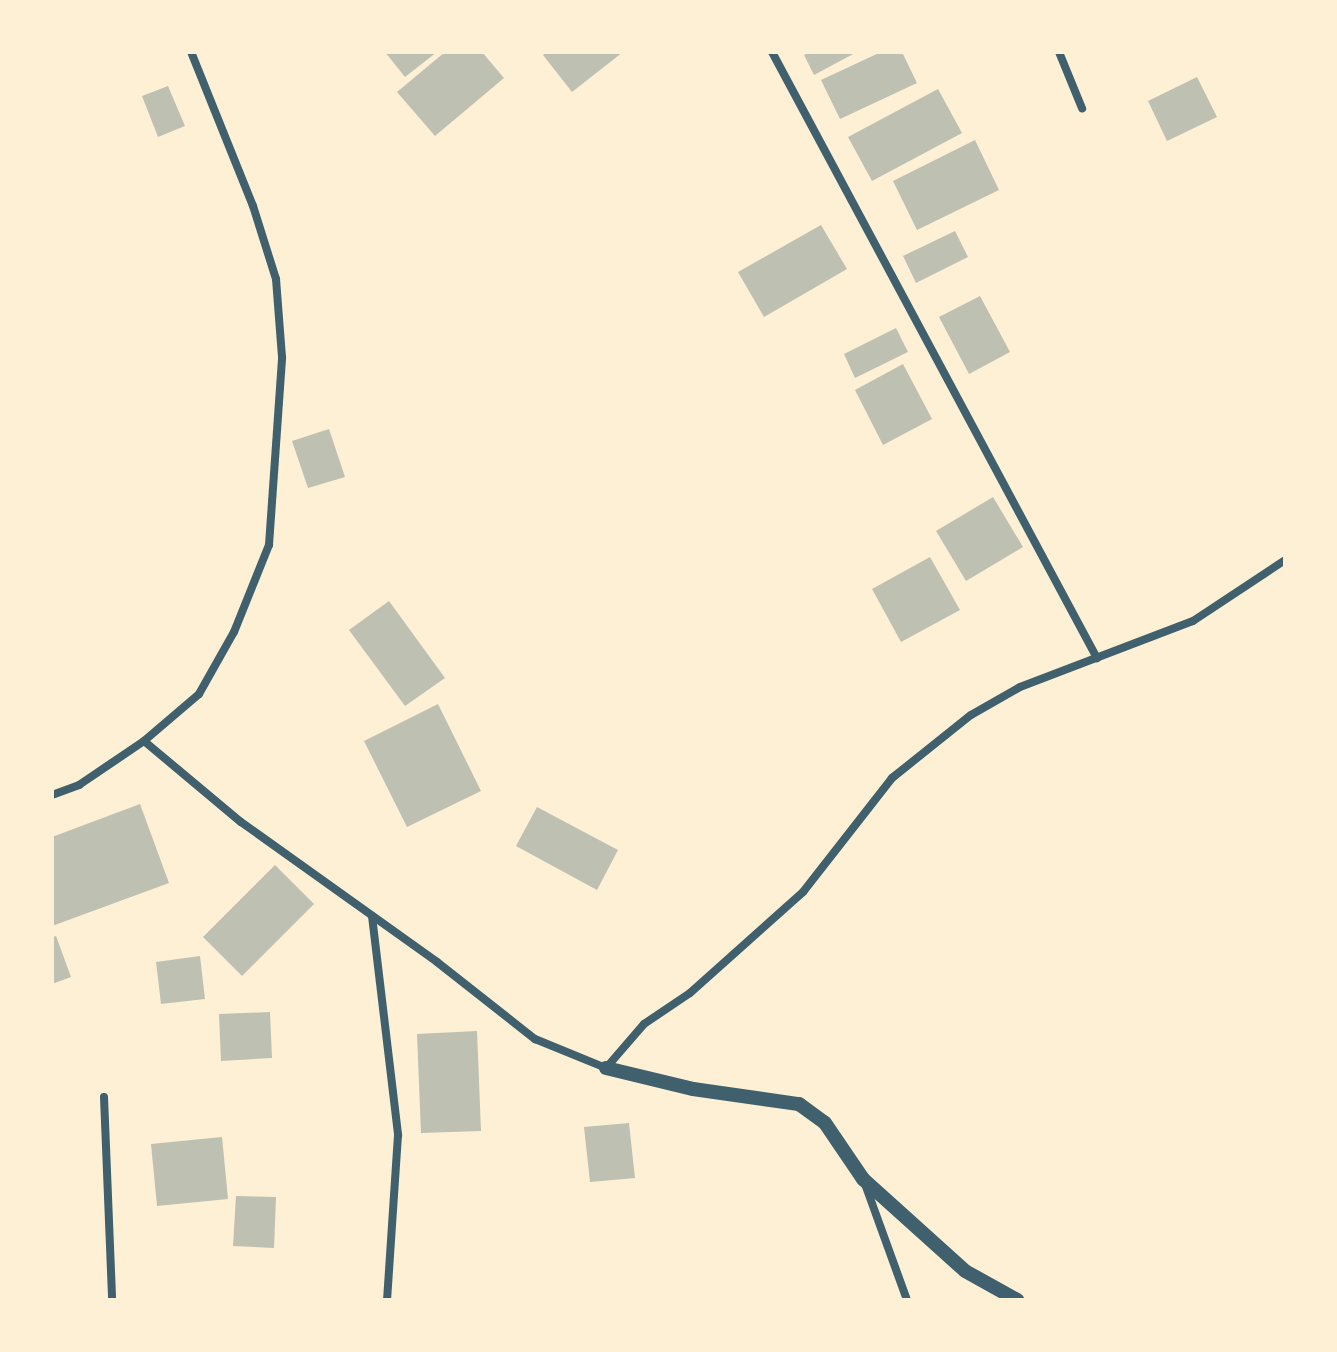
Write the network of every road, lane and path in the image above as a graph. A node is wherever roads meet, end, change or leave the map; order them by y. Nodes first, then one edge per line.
1 (191, 52) edge
2 (772, 52) edge
3 (1059, 52) edge
4 (1082, 108) dead end
5 (1285, 560) edge
6 (1097, 658) junction
7 (144, 741) junction
8 (52, 795) edge
9 (372, 916) junction
10 (606, 1068) junction
11 (104, 1097) dead end
12 (863, 1179) junction
13 (112, 1300) edge
14 (387, 1300) edge
15 (907, 1300) edge
16 (1017, 1300) edge

1 - 7 street
2 - 6 street
3 - 4 street
5 - 6 street
6 - 10 street
7 - 8 street
7 - 9 street
9 - 10 street
9 - 14 street
10 - 12 street
11 - 13 street
12 - 15 street
12 - 16 street

